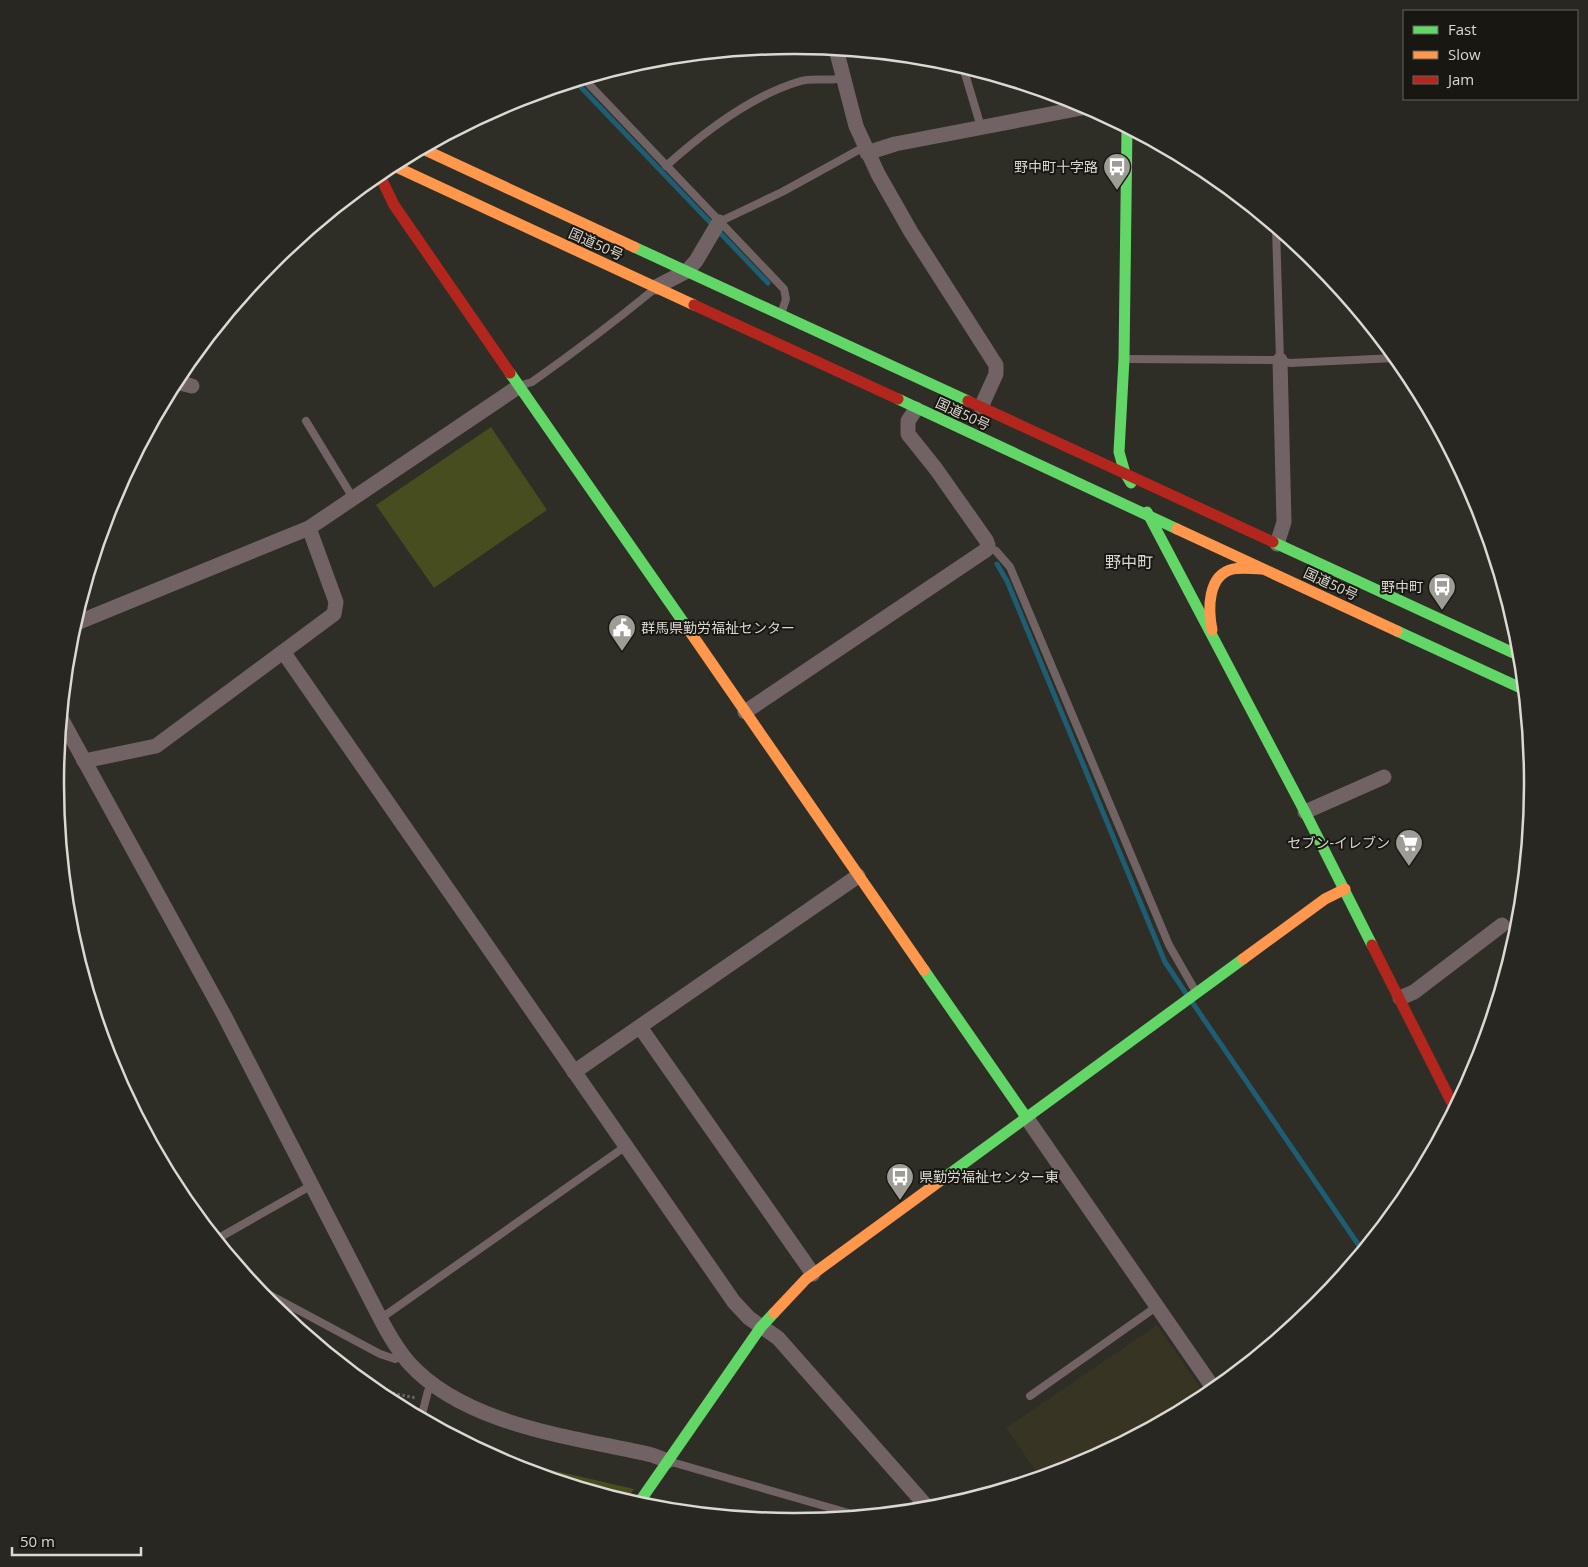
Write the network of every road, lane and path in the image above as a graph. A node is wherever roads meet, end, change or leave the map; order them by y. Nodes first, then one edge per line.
1 (837, 55) edge
2 (965, 75) edge
3 (843, 78) junction
4 (588, 84) edge
5 (1074, 109) edge
6 (981, 127) junction
7 (1127, 134) edge
8 (866, 150) junction
9 (429, 152) edge
10 (666, 166) junction
11 (401, 169) edge
12 (383, 182) edge
13 (719, 222) junction
14 (1276, 236) edge
15 (687, 271) junction
16 (656, 287) junction
17 (781, 315) junction
18 (1387, 358) edge
19 (1124, 359) junction
20 (1280, 360) junction
21 (183, 384) edge
22 (192, 386) dead end
23 (518, 387) junction
24 (981, 407) junction
25 (916, 409) junction
26 (306, 421) dead end
27 (1125, 473) junction
28 (353, 498) junction
29 (1150, 516) junction
30 (308, 528) junction
31 (1277, 544) junction
32 (987, 547) junction
33 (1262, 569) junction
34 (83, 620) edge
35 (1212, 632) junction
36 (284, 652) junction
37 (1512, 652) edge
38 (1518, 687) edge
39 (745, 712) junction
40 (67, 729) edge
41 (84, 761) junction
42 (1384, 777) dead end
43 (1305, 812) junction
44 (858, 876) junction
45 (1345, 889) junction
46 (1502, 925) dead end
47 (1197, 992) junction
48 (1400, 998) junction
49 (640, 1027) junction
50 (574, 1072) junction
51 (1451, 1100) edge
52 (1026, 1117) junction
53 (626, 1146) junction
54 (312, 1185) junction
55 (222, 1236) edge
56 (813, 1274) junction
57 (277, 1299) edge
58 (1156, 1307) junction
59 (380, 1319) junction
60 (761, 1326) junction
61 (402, 1355) junction
62 (1209, 1383) edge
63 (433, 1384) junction
64 (393, 1393) edge
65 (1030, 1396) dead end
66 (426, 1400) junction
67 (423, 1411) edge
68 (668, 1461) junction
69 (643, 1497) edge
70 (922, 1501) edge
71 (844, 1512) edge

1 - 3 street
2 - 6 lane
3 - 8 street
3 - 10 lane
4 - 10 lane
5 - 6 street
6 - 8 street
7 - 19 main road
8 - 13 lane
8 - 24 street
9 - 15 main road, 国道50号
10 - 13 lane
11 - 16 main road, 国道50号
12 - 23 main road
13 - 15 street
13 - 17 lane
14 - 20 lane
15 - 16 street
15 - 17 main road, 国道50号
16 - 23 lane
16 - 25 main road, 国道50号
17 - 24 main road, 国道50号
18 - 20 lane
19 - 20 lane
19 - 27 main road
20 - 31 street
21 - 22 street
23 - 28 street
23 - 39 main road
24 - 27 main road, 国道50号
25 - 29 main road, 国道50号
25 - 32 street
26 - 28 lane
27 - 29 main road
27 - 31 main road, 国道50号
28 - 30 street
29 - 33 main road, 国道50号
29 - 35 main road
30 - 34 street
30 - 36 street
31 - 37 main road, 国道50号
32 - 39 street
32 - 47 lane
33 - 35 main road
33 - 38 main road, 国道50号
35 - 43 main road
36 - 41 street
36 - 50 street
39 - 44 main road
40 - 41 street
41 - 54 street
42 - 43 street
43 - 45 main road
44 - 49 street
44 - 52 main road
45 - 47 main road
45 - 48 main road
46 - 48 street
47 - 52 main road
48 - 51 main road
49 - 50 street
49 - 56 street
50 - 53 street
52 - 56 main road
52 - 58 street
53 - 59 lane
53 - 60 street
54 - 55 lane
54 - 59 street
56 - 60 main road
57 - 61 lane
58 - 62 street
58 - 65 lane
59 - 61 street
60 - 68 main road
60 - 70 street
61 - 63 street
63 - 66 lane
63 - 68 street
64 - 66 path
66 - 67 lane
68 - 69 main road
68 - 71 lane

